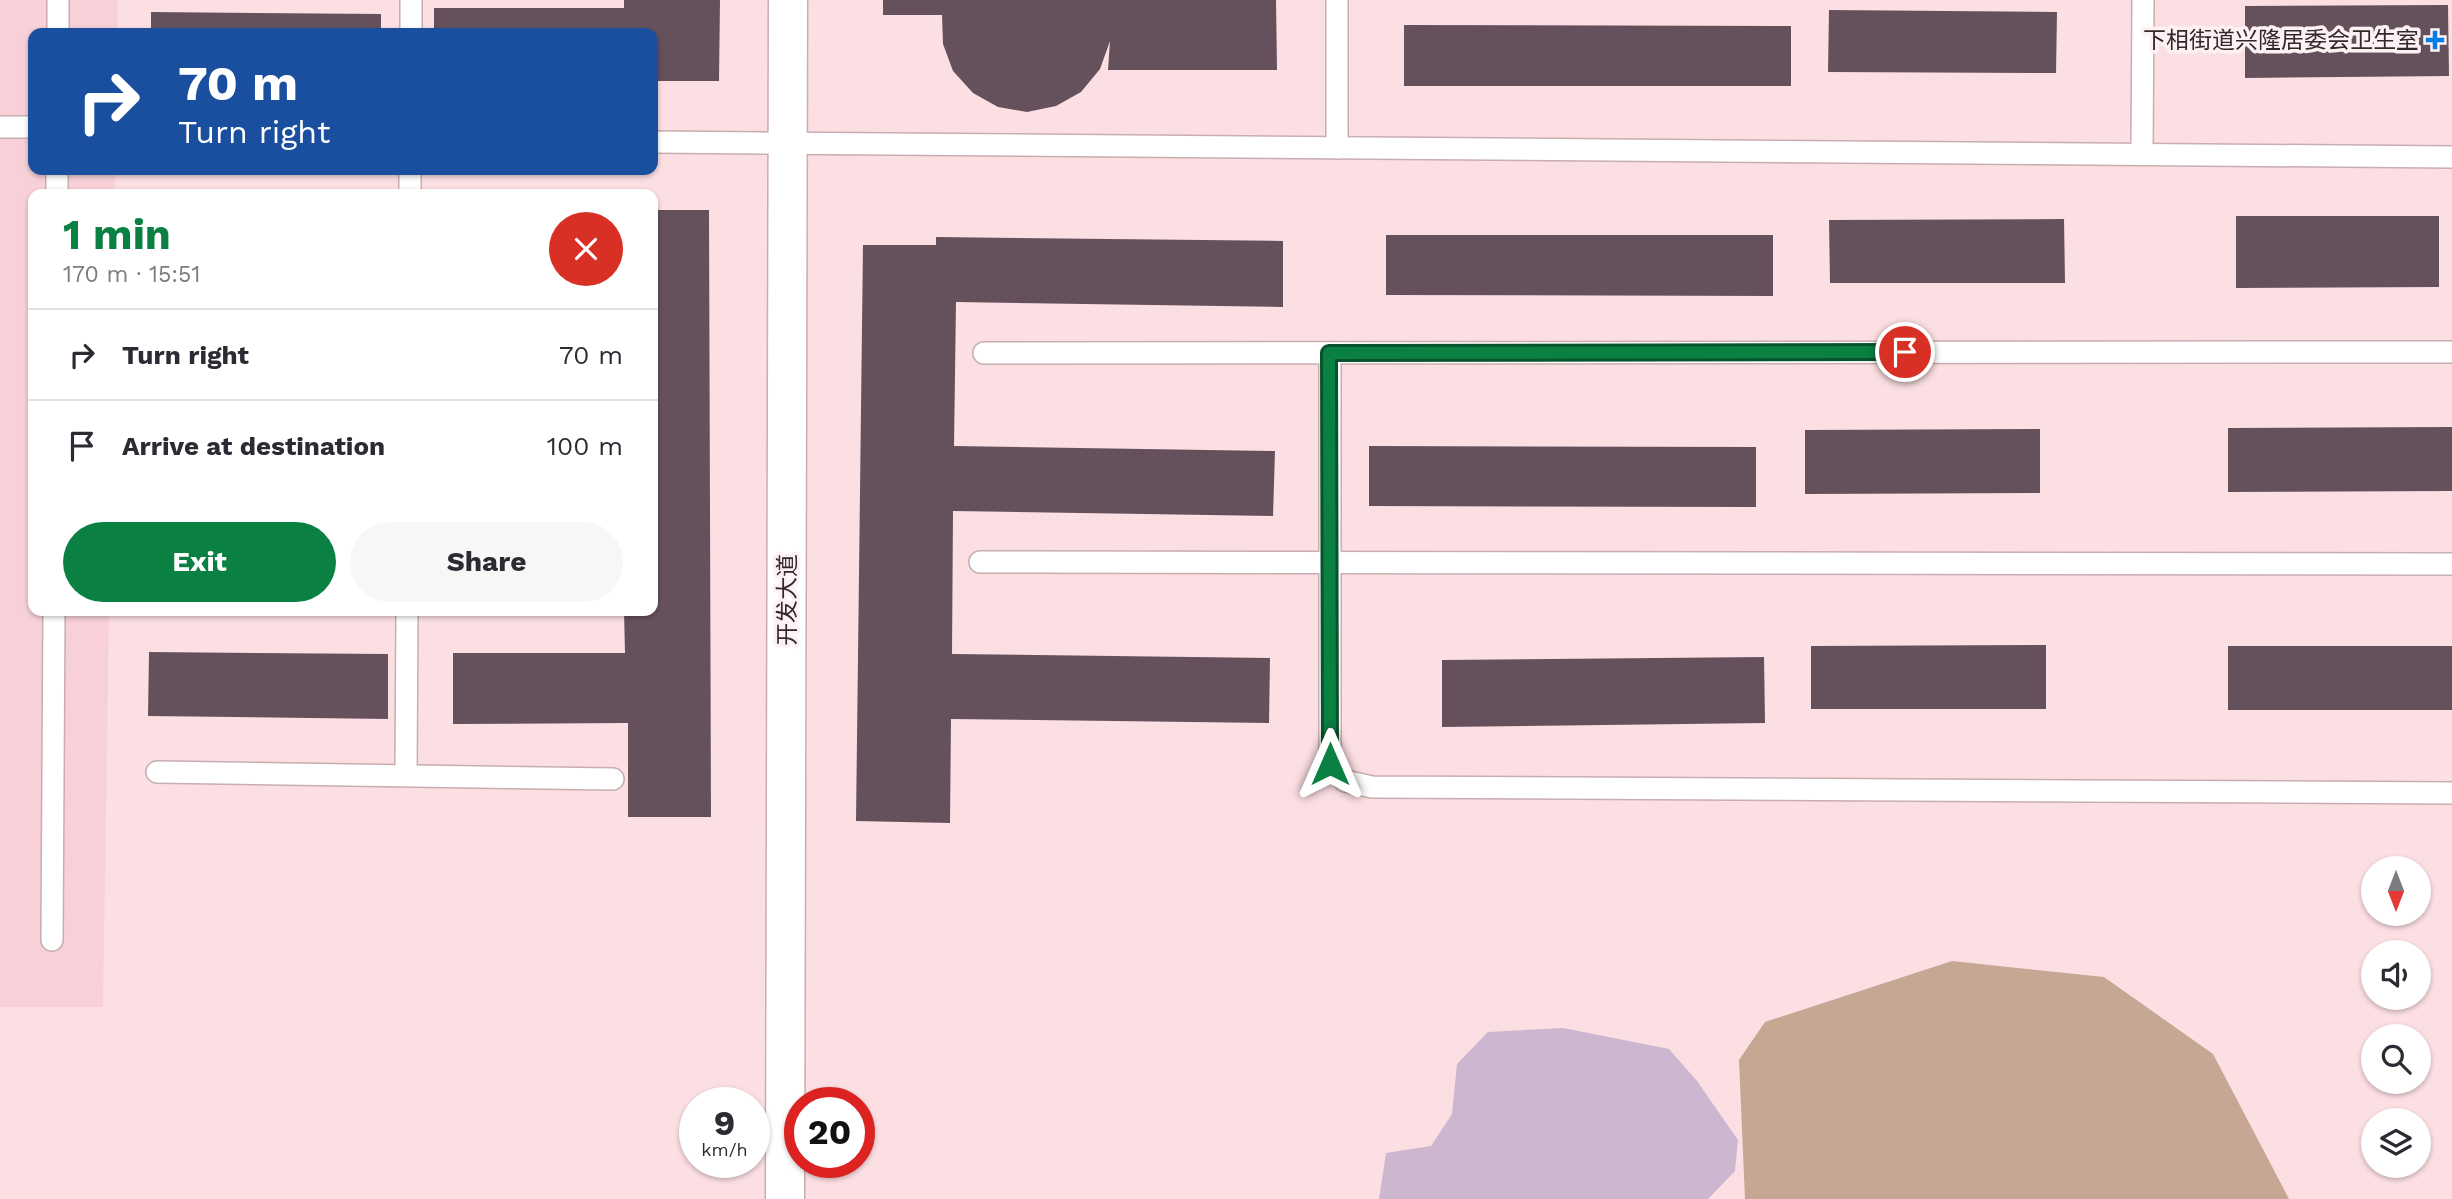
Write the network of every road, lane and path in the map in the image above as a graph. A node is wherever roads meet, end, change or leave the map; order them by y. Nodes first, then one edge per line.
1 (58, 0) edge
2 (411, 0) edge
3 (789, 0) edge
4 (1337, 0) edge
5 (2143, 0) edge
6 (58, 28) edge
7 (411, 28) edge
8 (0, 127) edge
9 (28, 127) edge
10 (658, 142) edge
11 (788, 143) junction
12 (1337, 148) junction
13 (2142, 154) junction
14 (2452, 157) edge
15 (2452, 352) edge
16 (984, 353) dead end
17 (1329, 353) junction
18 (980, 562) dead end
19 (1329, 562) junction
20 (2452, 564) edge
21 (54, 616) edge
22 (407, 616) edge
23 (157, 772) dead end
24 (406, 775) junction
25 (613, 779) dead end
26 (2452, 793) edge
27 (52, 940) dead end
28 (785, 1199) edge

1 - 6 lane
2 - 7 lane
3 - 11 street, 开发大道
4 - 12 lane
5 - 13 lane
8 - 9 lane
10 - 11 lane
11 - 12 lane
11 - 28 street, 开发大道
12 - 13 lane
13 - 14 lane
15 - 17 lane
16 - 17 lane
17 - 19 lane
18 - 19 lane
19 - 20 lane
19 - 26 lane
21 - 27 lane
22 - 24 lane
23 - 24 lane
24 - 25 lane

